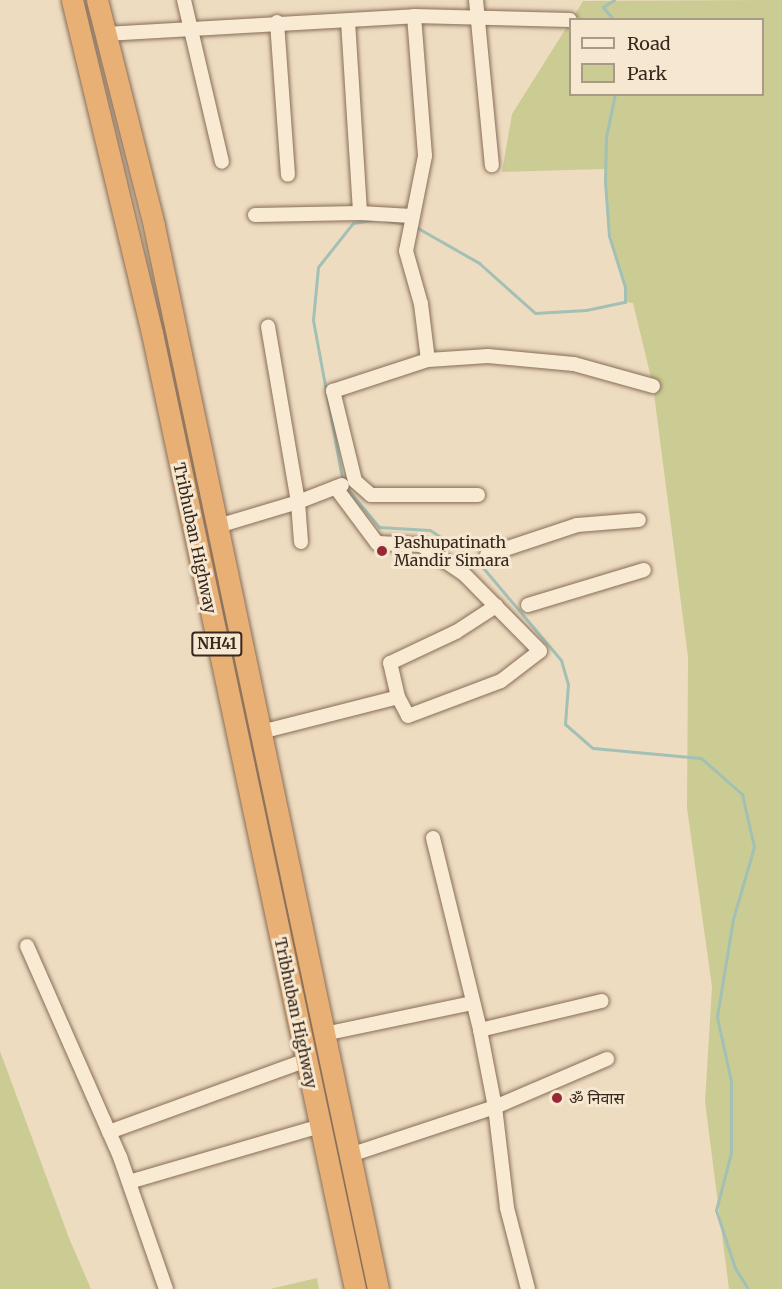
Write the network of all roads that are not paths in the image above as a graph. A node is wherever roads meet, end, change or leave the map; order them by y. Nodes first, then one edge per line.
1 (72, 0) edge
2 (97, 0) edge
3 (184, 0) edge
4 (476, 0) edge
5 (414, 16) junction
6 (477, 19) junction
7 (569, 20) edge
8 (348, 21) junction
9 (277, 22) junction
10 (190, 27) junction
11 (105, 34) junction
12 (222, 162) dead end
13 (492, 165) dead end
14 (288, 175) dead end
15 (360, 213) junction
16 (255, 215) dead end
17 (412, 216) junction
18 (268, 327) dead end
19 (428, 360) junction
20 (653, 386) dead end
21 (355, 481) junction
22 (336, 488) junction
23 (478, 495) dead end
24 (298, 502) junction
25 (639, 520) dead end
26 (218, 526) junction
27 (301, 543) dead end
28 (488, 555) dead end
29 (644, 570) dead end
30 (528, 605) dead end
31 (496, 606) junction
32 (398, 697) junction
33 (261, 732) junction
34 (433, 838) dead end
35 (27, 946) dead end
36 (317, 999) junction
37 (602, 1001) dead end
38 (473, 1003) junction
39 (295, 1006) junction
40 (480, 1030) junction
41 (324, 1034) junction
42 (607, 1059) dead end
43 (307, 1060) junction
44 (495, 1107) junction
45 (320, 1126) junction
46 (109, 1132) junction
47 (350, 1155) junction
48 (129, 1182) junction
49 (526, 1288) edge
50 (166, 1289) edge
51 (355, 1289) edge
52 (378, 1289) edge

1 - 39 highway, Tribhuban Highway / NH41
2 - 11 highway, Tribhuban Highway / NH41
3 - 10 street
4 - 6 street
5 - 6 street
5 - 8 street
5 - 17 street
6 - 7 street
6 - 13 street
8 - 9 street
8 - 15 street
9 - 10 street
9 - 14 street
10 - 11 street
10 - 12 street
11 - 26 highway, Tribhuban Highway / NH41
15 - 16 street
15 - 17 street
17 - 19 street
18 - 24 street
19 - 20 street
19 - 21 street
21 - 22 street
21 - 23 street
22 - 24 street
22 - 31 street
24 - 26 street
24 - 27 street
25 - 28 street
26 - 33 highway, Tribhuban Highway / NH41
29 - 30 street
31 - 32 street
31 - 32 street
32 - 33 street
33 - 36 highway, Tribhuban Highway / NH41
34 - 38 street
35 - 46 street
36 - 39 highway
36 - 41 highway, Tribhuban Highway / NH41
37 - 40 street
38 - 40 street
38 - 41 street
39 - 43 highway, Tribhuban Highway / NH41
40 - 44 street
41 - 47 highway, Tribhuban Highway / NH41
42 - 44 street
43 - 45 highway, Tribhuban Highway / NH41
43 - 46 street
44 - 47 street
44 - 49 street
45 - 48 street
45 - 51 highway, Tribhuban Highway / NH41
46 - 48 street
47 - 52 highway, Tribhuban Highway / NH41
48 - 50 street

